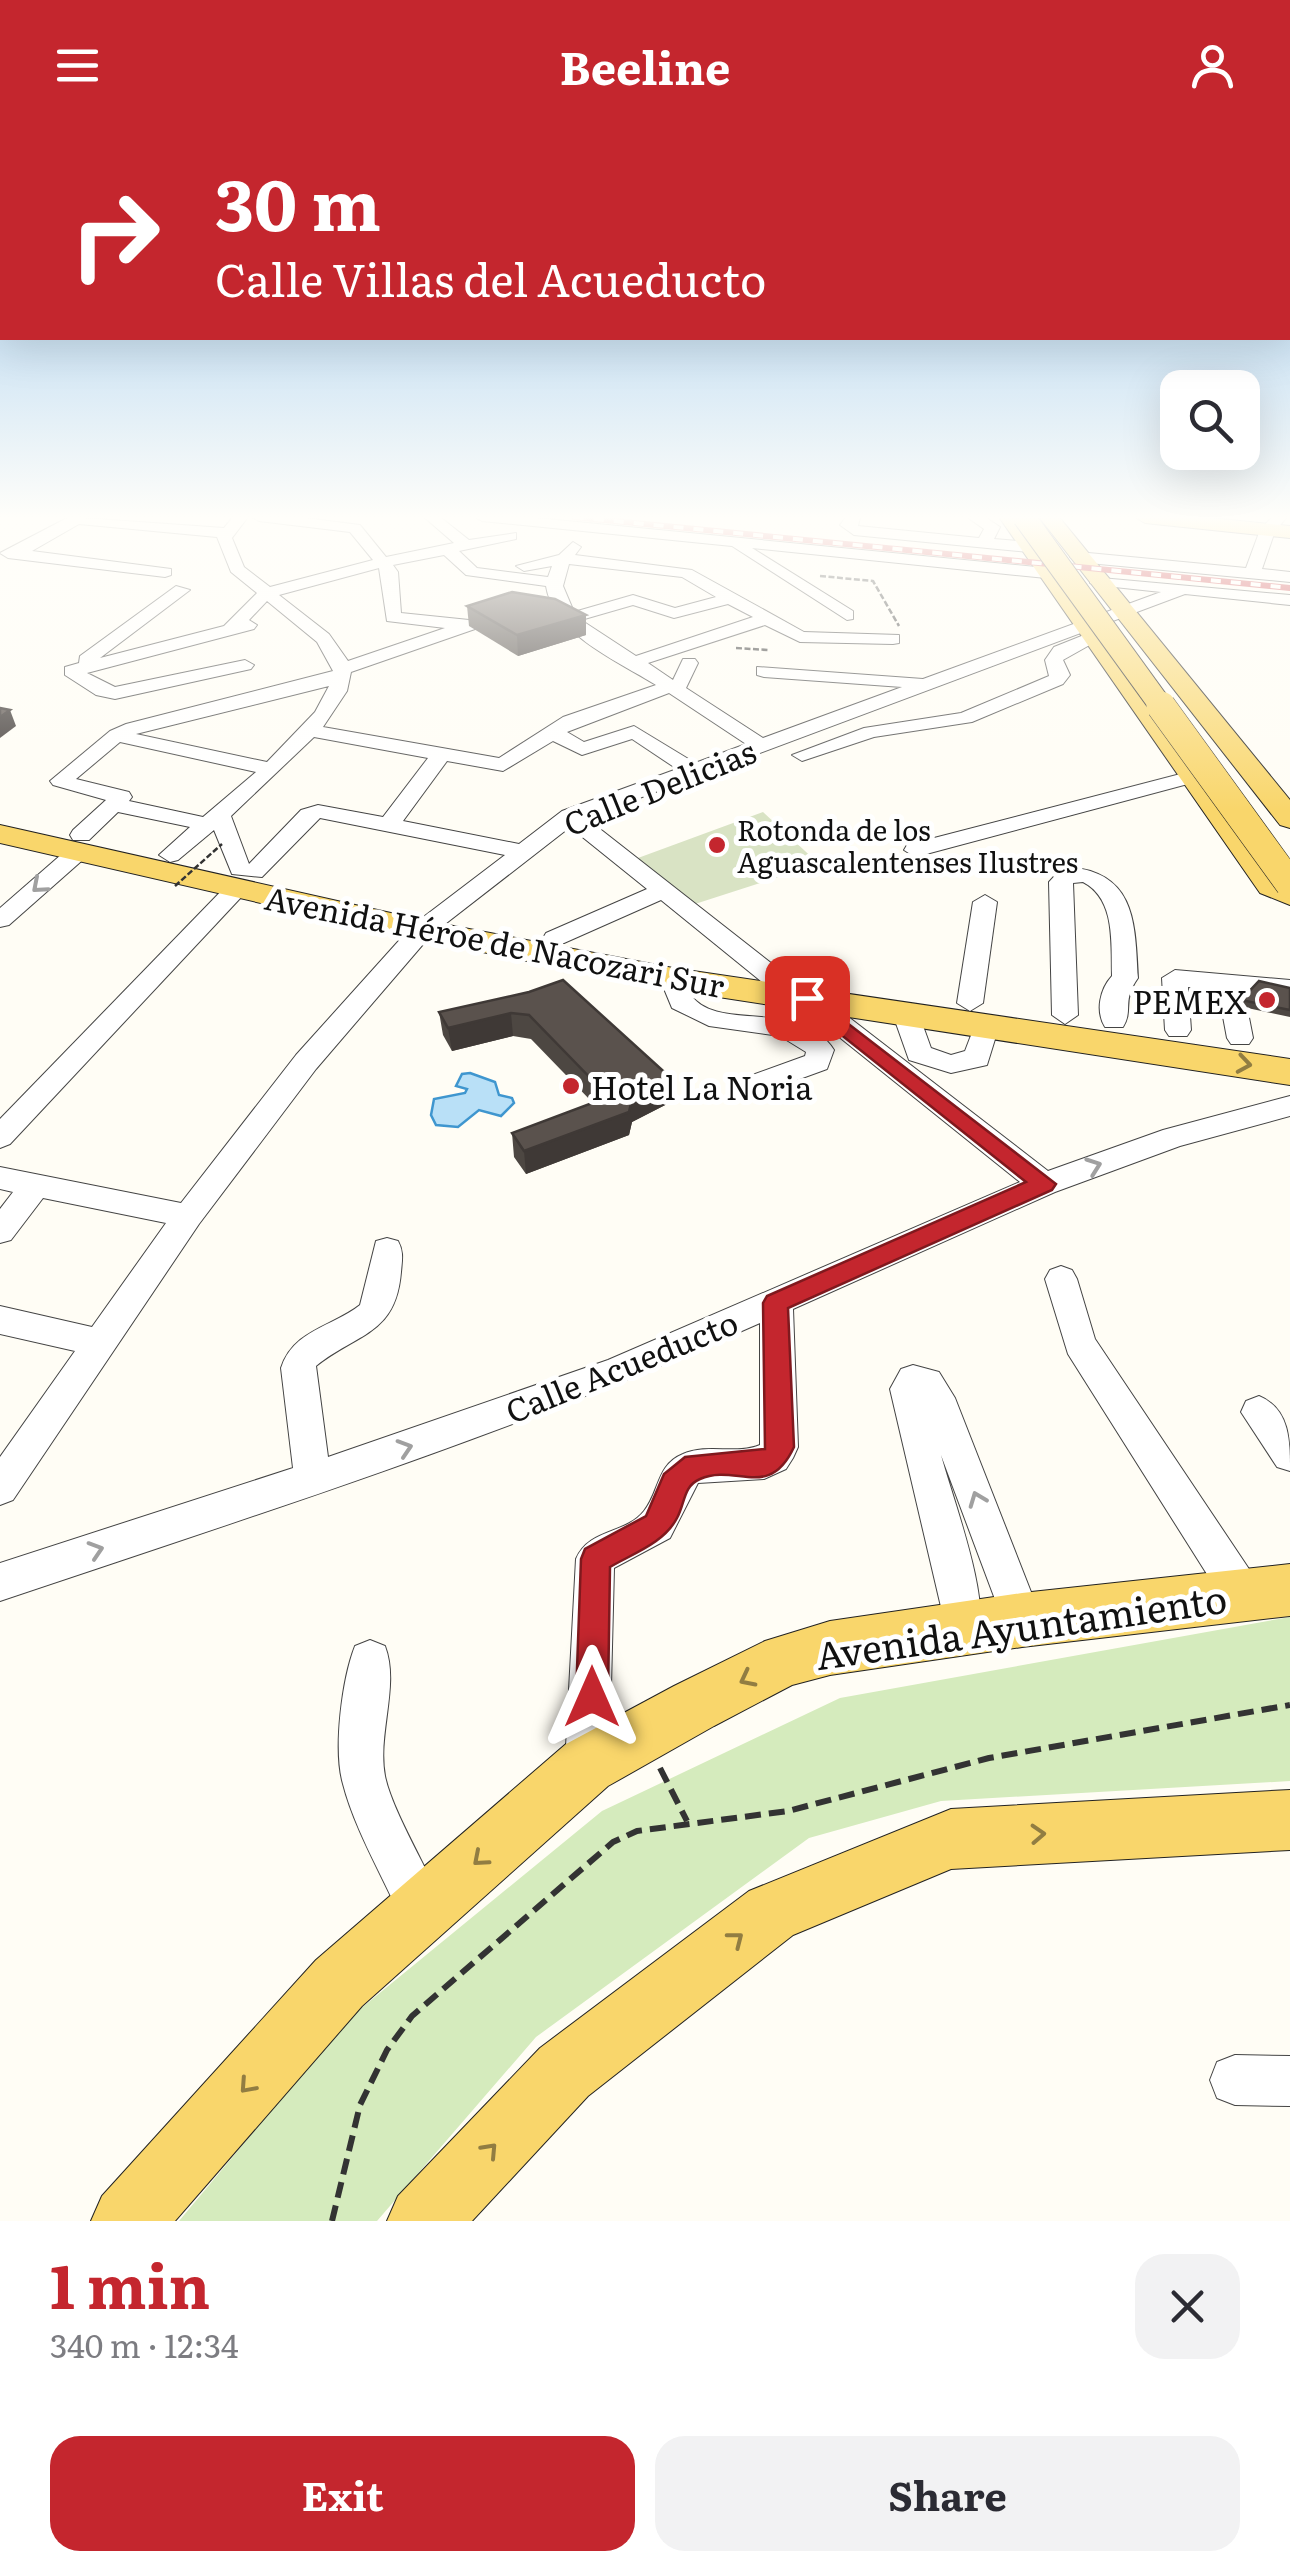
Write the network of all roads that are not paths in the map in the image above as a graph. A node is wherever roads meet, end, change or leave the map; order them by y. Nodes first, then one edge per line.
1 (149, 615) edge
2 (245, 615) edge
3 (394, 615) edge
4 (564, 615) edge
5 (593, 615) edge
6 (758, 615) edge
7 (1075, 615) edge
8 (1098, 615) edge
9 (1101, 615) edge
10 (1113, 615) edge
11 (1125, 615) edge
12 (276, 617) joint
13 (572, 621) junction
14 (772, 623) junction
15 (230, 630) junction
16 (1087, 631) junction
17 (210, 635) junction
18 (893, 639) road end
19 (333, 649) junction
20 (396, 651) junction
21 (634, 662) junction
22 (689, 663) dead end
23 (248, 668) junction
24 (72, 671) junction
25 (342, 673) junction
26 (924, 683) junction
27 (671, 688) junction
28 (260, 700) junction
29 (311, 730) junction
30 (551, 731) junction
31 (116, 735) junction
32 (761, 745) junction
33 (802, 755) dead end
34 (442, 756) junction
35 (270, 769) junction
36 (693, 771) junction
37 (1192, 776) junction
38 (115, 805) junction
39 (1286, 808) edge
40 (570, 816) junction
41 (0, 817) edge
42 (212, 818) junction
43 (390, 823) junction
44 (0, 834) edge
45 (1290, 840) edge
46 (79, 843) junction
47 (915, 850) dead end
48 (520, 851) junction
49 (239, 868) junction
50 (172, 871) junction
51 (1290, 884) edge
52 (661, 891) junction
53 (1290, 896) edge
54 (985, 902) dead end
55 (2, 916) edge
56 (431, 922) junction
57 (555, 938) junction
58 (672, 979) junction
59 (1229, 982) junction
60 (766, 984) junction
61 (1290, 988) edge
62 (807, 998) junction
63 (979, 1013) junction
64 (1066, 1015) junction
65 (738, 1020) junction
66 (1114, 1022) junction
67 (1178, 1030) junction
68 (1240, 1038) junction
69 (1290, 1045) edge
70 (1290, 1072) edge
71 (743, 1089) dead end
72 (1290, 1106) edge
73 (0, 1136) edge
74 (0, 1178) edge
75 (1044, 1184) junction
76 (36, 1185) junction
77 (188, 1216) junction
78 (0, 1231) edge
79 (387, 1250) dead end
80 (1061, 1279) dead end
81 (776, 1303) junction
82 (0, 1320) edge
83 (100, 1343) junction
84 (1259, 1412) dead end
85 (1290, 1455) edge
86 (314, 1478) junction
87 (0, 1488) edge
88 (1, 1583) edge
89 (1266, 1592) edge
90 (1022, 1620) junction
91 (962, 1627) junction
92 (370, 1661) dead end
93 (587, 1765) junction
94 (1290, 1820) edge
95 (422, 1910) junction
96 (1235, 2080) dead end
97 (1290, 2080) edge
98 (127, 2221) edge
99 (423, 2221) edge

1 - 24 street
2 - 15 street
3 - 20 street
4 - 13 street
5 - 13 street
6 - 14 street
7 - 16 main road
8 - 16 street, Calle Delicias
9 - 51 main road, bridge
10 - 45 main road
11 - 39 main road
12 - 15 street
12 - 19 street
13 - 21 street
14 - 18 street
14 - 21 street
14 - 26 street
15 - 17 street
16 - 26 street, Calle Delicias
16 - 33 street
16 - 37 main road
17 - 23 street
17 - 24 street
19 - 20 street
19 - 25 street
20 - 25 street
21 - 27 street
22 - 27 street
23 - 24 street
23 - 28 street
25 - 28 street
25 - 29 street
26 - 32 street, Calle Delicias
27 - 30 street
27 - 32 street
28 - 31 street
29 - 34 street
29 - 35 street
30 - 34 street
30 - 36 street
31 - 35 street
31 - 38 street
32 - 36 street, Calle Delicias
34 - 43 street
35 - 42 street
36 - 40 street, Calle Delicias
37 - 47 street
37 - 53 main road
38 - 42 street
38 - 46 street
40 - 48 street, Calle Delicias
40 - 52 street
41 - 46 main road, Avenida Héroe de Nacozari Sur
42 - 49 street
42 - 50 street
43 - 48 street
43 - 49 street
44 - 46 main road, Avenida Héroe de Nacozari Sur
46 - 49 main road, Avenida Héroe de Nacozari Sur
46 - 50 main road, Avenida Héroe de Nacozari Sur
46 -> 55 street
48 - 56 street, Calle Delicias
49 - 50 main road, Avenida Héroe de Nacozari Sur
49 - 56 main road, Avenida Héroe de Nacozari Sur
49 - 73 street
52 - 57 street
52 - 60 street
54 - 63 street
56 - 57 main road, Avenida Héroe de Nacozari Sur
56 - 58 main road, Avenida Héroe de Nacozari Sur
56 - 77 street, Calle Delicias
57 - 60 main road, Avenida Héroe de Nacozari Sur
58 - 60 main road, Avenida Héroe de Nacozari Sur
58 - 65 street
59 - 61 street
59 - 67 street
59 - 68 street
60 - 62 main road, Avenida Héroe de Nacozari Sur
60 - 63 main road, Avenida Héroe de Nacozari Sur
60 - 65 street
62 - 63 main road, Avenida Héroe de Nacozari Sur
62 - 75 street
63 - 64 main road, Avenida Héroe de Nacozari Sur
63 -> 70 main road, Avenida Héroe de Nacozari Sur
64 - 66 main road, Avenida Héroe de Nacozari Sur
64 - 66 street
65 - 71 street
66 - 67 main road, Avenida Héroe de Nacozari Sur
67 - 68 main road, Avenida Héroe de Nacozari Sur
68 - 69 main road, Avenida Héroe de Nacozari Sur
75 -> 72 street, Calle Acueducto
74 - 76 street
75 - 81 street, Calle Acueducto
76 - 77 street
76 - 78 street
77 - 83 street, Calle Delicias
79 - 86 street
80 - 89 street
86 -> 81 street, Calle Acueducto
81 - 93 street
82 - 83 street
83 - 87 street, Calle Delicias
84 - 85 street
88 -> 86 street, Calle Acueducto
89 - 90 main road, Avenida Ayuntamiento
90 - 91 main road, Avenida Ayuntamiento
90 -> 91 street
91 -> 93 main road, Avenida Ayuntamiento
92 - 95 street
93 -> 95 main road, Avenida Ayuntamiento
99 -> 94 main road
95 -> 98 main road, Avenida Ayuntamiento
96 - 97 street

